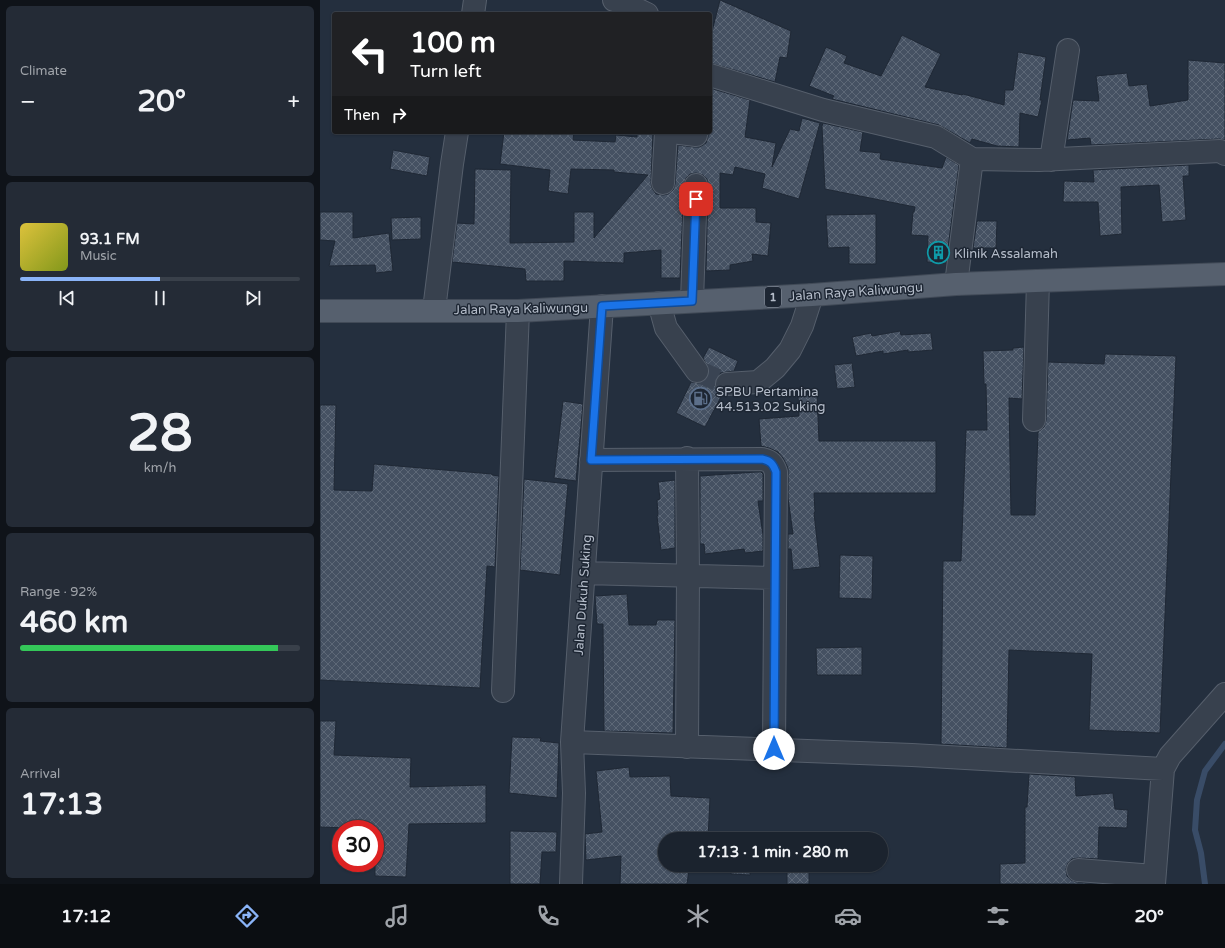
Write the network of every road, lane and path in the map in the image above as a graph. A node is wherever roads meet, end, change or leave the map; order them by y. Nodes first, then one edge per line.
1 (475, 0) edge
2 (614, 0) edge
3 (473, 12) edge
4 (644, 12) edge
5 (1068, 50) dead end
6 (712, 76) edge
7 (458, 134) edge
8 (666, 134) edge
9 (688, 134) edge
10 (696, 135) dead end
11 (1225, 154) edge
12 (972, 159) junction
13 (1051, 160) junction
14 (663, 183) dead end
15 (696, 185) dead end
16 (1225, 274) edge
17 (1038, 281) junction
18 (956, 284) junction
19 (812, 295) junction
20 (692, 301) junction
21 (659, 303) junction
22 (602, 306) junction
23 (434, 310) junction
24 (518, 310) junction
25 (320, 311) edge
26 (697, 371) tunnel mouth
27 (727, 384) tunnel mouth
28 (1034, 420) dead end
29 (687, 458) junction
30 (591, 460) junction
31 (584, 573) junction
32 (688, 576) junction
33 (776, 578) junction
34 (503, 691) dead end
35 (1225, 694) edge
36 (572, 742) junction
37 (687, 747) junction
38 (774, 749) junction
39 (1163, 769) junction
40 (1078, 870) dead end
41 (1154, 880) edge
42 (571, 884) edge

1 - 3 street
2 - 4 street
5 - 13 street
6 - 12 street
7 - 23 street
8 - 14 street
9 - 10 street
11 - 13 street
12 - 13 street
12 - 18 street
15 - 20 street
16 - 17 main road, Jalan Raya Kaliwungu / 1
17 - 18 main road, Jalan Raya Kaliwungu / 1
17 - 28 street
18 - 19 main road, Jalan Raya Kaliwungu / 1
19 - 20 main road, Jalan Raya Kaliwungu / 1
19 - 27 street
20 - 21 main road, Jalan Raya Kaliwungu / 1
21 - 22 main road, Jalan Raya Kaliwungu / 1
21 - 26 street
22 - 24 main road, Jalan Raya Kaliwungu / 1
22 - 30 street, Jalan Dukuh Suking
23 - 24 main road, Jalan Raya Kaliwungu / 1
23 - 25 main road, Jalan Raya Kaliwungu / 1
24 - 34 street
29 - 30 street
29 - 32 street
29 - 33 street
30 - 31 street, Jalan Dukuh Suking
31 - 32 street
31 - 36 street, Jalan Dukuh Suking
32 - 33 street
32 - 37 street
33 - 38 street
35 - 39 street
36 - 37 street
36 - 42 street, Jalan Dukuh Suking
37 - 38 street
38 - 39 street
39 - 41 street
40 - 41 street

